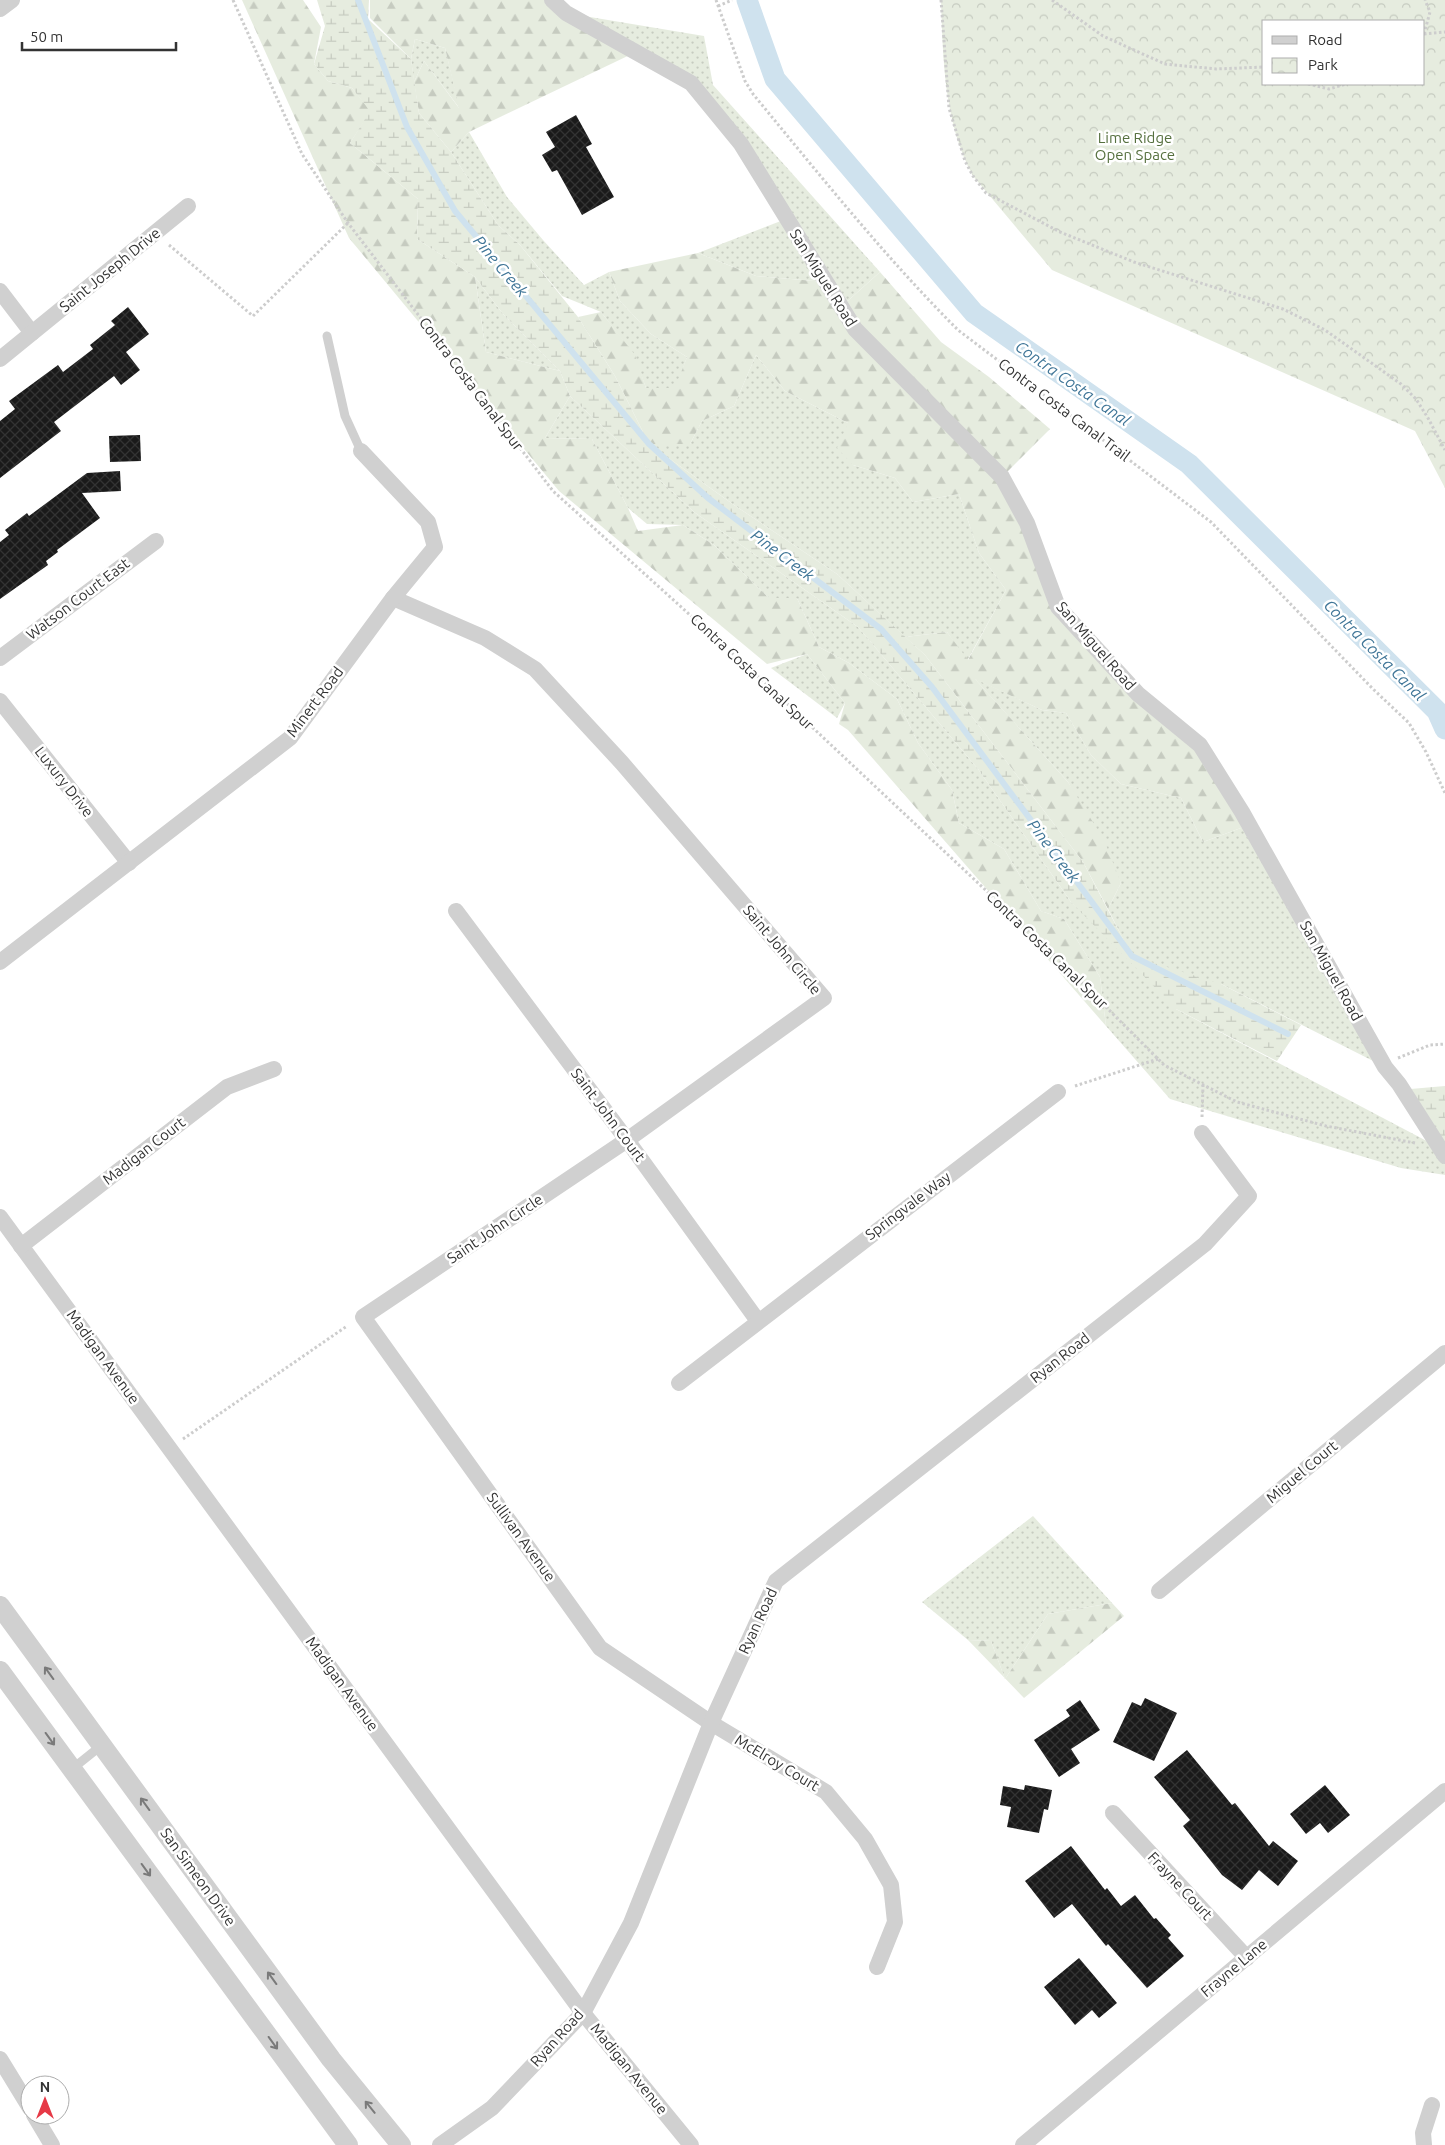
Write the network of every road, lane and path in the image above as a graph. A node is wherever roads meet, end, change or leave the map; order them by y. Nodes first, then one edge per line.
1 (12, 0) edge
2 (233, 0) edge
3 (552, 0) edge
4 (716, 0) edge
5 (732, 0) edge
6 (941, 0) edge
7 (1052, 0) edge
8 (1425, 0) edge
9 (718, 6) junction
10 (0, 9) edge
11 (1425, 30) edge
12 (1445, 32) edge
13 (1425, 34) edge
14 (1262, 67) edge
15 (1312, 85) edge
16 (1343, 85) edge
17 (188, 206) dead end
18 (348, 223) junction
19 (155, 233) junction
20 (0, 291) edge
21 (32, 333) junction
22 (327, 336) dead end
23 (0, 359) edge
24 (361, 450) joint
25 (1445, 450) edge
26 (156, 541) dead end
27 (393, 598) junction
28 (0, 658) edge
29 (0, 700) edge
30 (1445, 794) edge
31 (129, 863) junction
32 (456, 911) dead end
33 (0, 962) edge
34 (1445, 1044) edge
35 (1158, 1059) junction
36 (1385, 1067) junction
37 (274, 1069) dead end
38 (1203, 1085) junction
39 (1058, 1092) joint
40 (1202, 1133) joint
41 (627, 1140) junction
42 (1442, 1152) edge
43 (0, 1218) edge
44 (21, 1246) junction
45 (363, 1318) junction
46 (758, 1321) junction
47 (1445, 1353) edge
48 (680, 1383) dead end
49 (169, 1448) junction
50 (1159, 1590) dead end
51 (0, 1606) edge
52 (0, 1671) edge
53 (711, 1723) junction
54 (102, 1745) junction
55 (72, 1769) junction
56 (1445, 1790) edge
57 (1112, 1813) dead end
58 (1247, 1958) junction
59 (877, 1967) dead end
60 (582, 2013) junction
61 (0, 2059) edge
62 (20, 2092) edge
63 (1432, 2105) dead end
64 (40, 2125) edge
65 (52, 2145) edge
66 (348, 2145) edge
67 (401, 2145) edge
68 (440, 2145) edge
69 (691, 2145) edge
70 (1023, 2145) edge
71 (1424, 2145) edge

1 - 10 street
2 - 18 path, Contra Costa Canal Spur
3 - 36 street, San Miguel Road
4 - 9 path, Contra Costa Canal Trail
5 - 9 path
6 - 25 path
7 - 14 path
8 - 11 path
9 - 30 path, Contra Costa Canal Trail
12 - 13 path
15 - 16 path
17 - 19 street, Saint Joseph Drive
18 - 19 path
18 - 35 path, Contra Costa Canal Spur
19 - 21 street, Saint Joseph Drive
20 - 21 street
21 - 23 street, Saint Joseph Drive
22 - 24 lane
24 - 27 street, Minert Road
26 - 28 street, Watson Court East
27 - 31 street, Minert Road
27 - 41 street, Saint John Circle
29 - 31 street, Luxury Drive
31 - 33 street, Minert Road
32 - 41 street, Saint John Court
34 - 36 path
35 - 38 path, Contra Costa Canal Spur
35 - 39 path
36 - 42 street, San Miguel Road
37 - 44 street, Madigan Court
38 - 40 path
38 - 42 path, Contra Costa Canal Spur
39 - 46 street, Springvale Way
40 - 53 street, Ryan Road
41 - 45 street, Saint John Circle
41 - 46 street, Saint John Court
43 - 44 street, Madigan Avenue
44 - 49 street, Madigan Avenue
45 - 49 path
45 - 53 street, Sullivan Avenue
46 - 48 street, Springvale Way
47 - 50 street, Miguel Court
49 - 60 street, Madigan Avenue
54 -> 51 street, San Simeon Drive
52 -> 55 street
53 - 59 street, McElroy Court
53 - 60 street, Ryan Road
54 - 55 lane
67 -> 54 street, San Simeon Drive
55 -> 66 street
56 - 58 street, Frayne Lane
57 - 58 street, Frayne Court
58 - 70 street, Frayne Lane
60 - 68 street, Ryan Road
60 - 69 street, Madigan Avenue
61 - 62 street
63 - 71 street
64 - 65 street

